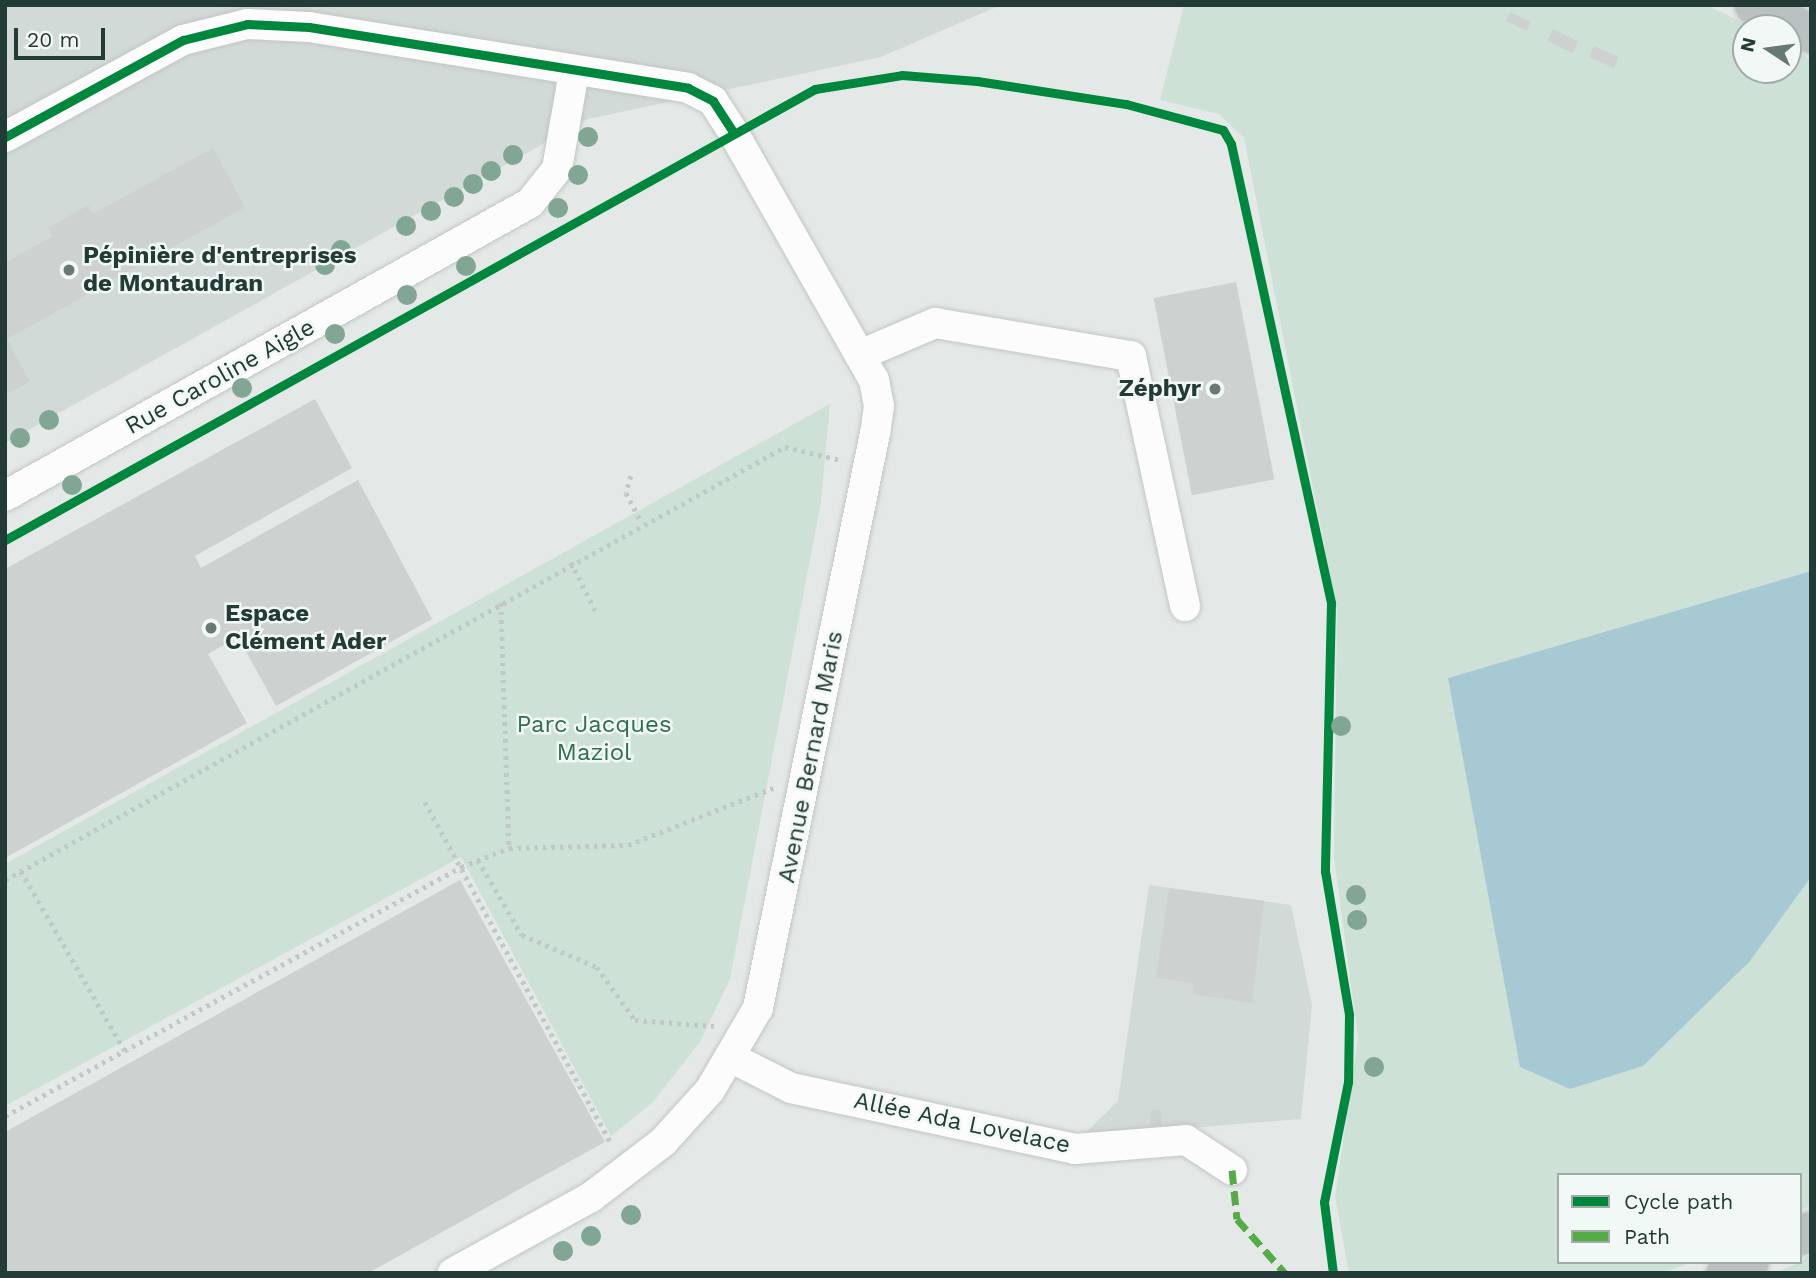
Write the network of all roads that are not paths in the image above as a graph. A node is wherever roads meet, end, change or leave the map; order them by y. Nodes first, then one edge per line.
1 (1754, 5) edge
2 (248, 15) edge
3 (1811, 34) edge
4 (574, 72) junction
5 (5, 137) edge
6 (860, 355) junction
7 (5, 496) edge
8 (1185, 606) dead end
9 (738, 1048) junction
10 (1232, 1170) dead end
11 (1746, 1264) edge
12 (453, 1273) edge
13 (1726, 1273) edge

1 - 3 highway
2 - 4 street, Avenue Bernard Maris
2 - 5 street, Avenue Bernard Maris
4 - 6 street, Avenue Bernard Maris
4 - 7 street, Rue Caroline Aigle
6 - 8 street
6 - 9 street, Avenue Bernard Maris
9 - 10 street, Allée Ada Lovelace
9 - 12 street, Avenue Bernard Maris
11 - 13 highway

